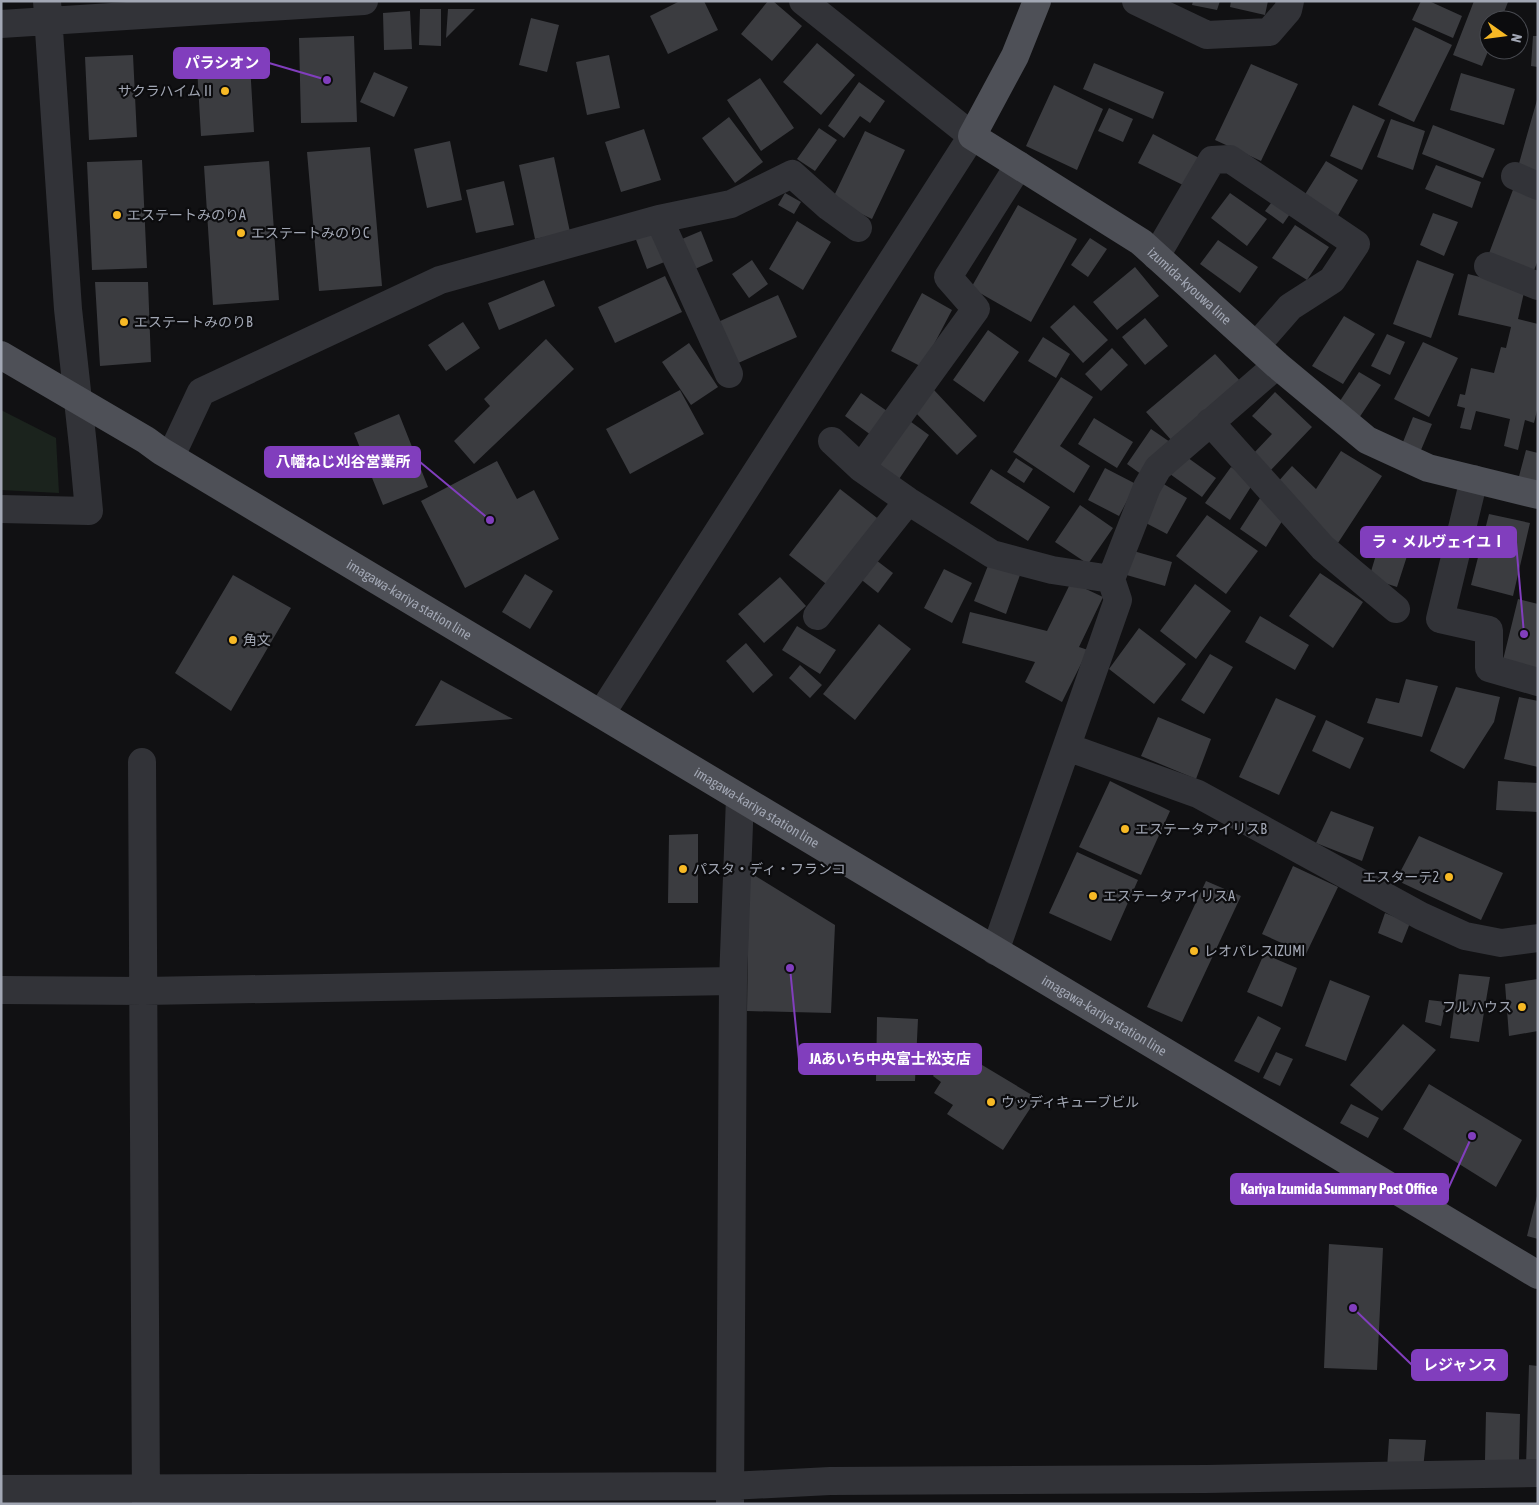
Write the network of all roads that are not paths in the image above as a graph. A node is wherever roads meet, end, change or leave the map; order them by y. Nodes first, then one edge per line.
1 (364, 1) edge
2 (803, 1) edge
3 (1037, 1) edge
4 (1136, 1) edge
5 (1290, 1) edge
6 (48, 11) edge
7 (1, 24) edge
8 (972, 136) junction
9 (1018, 165) junction
10 (659, 219) junction
11 (858, 228) dead end
12 (1156, 256) junction
13 (1488, 266) dead end
14 (1538, 286) edge
15 (1256, 346) junction
16 (1, 355) edge
17 (1276, 365) junction
18 (729, 374) dead end
19 (78, 400) junction
20 (1210, 422) junction
21 (832, 441) dead end
22 (170, 456) junction
23 (861, 468) junction
24 (1474, 479) junction
25 (1538, 495) edge
26 (908, 501) junction
27 (1, 509) edge
28 (1111, 579) junction
29 (1396, 609) dead end
30 (817, 616) dead end
31 (1538, 682) edge
32 (601, 714) junction
33 (1067, 747) junction
34 (142, 762) dead end
35 (740, 798) junction
36 (1538, 938) edge
37 (996, 951) junction
38 (733, 981) junction
39 (1, 990) edge
40 (144, 991) junction
41 (1538, 1275) edge
42 (1538, 1474) edge
43 (1, 1490) edge
44 (730, 1495) edge
45 (146, 1497) edge

1 - 6 street
2 - 8 street
3 - 8 main road
4 - 5 street
6 - 7 street
6 - 19 street
8 - 9 main road, izumida-kyouwa line
8 - 32 street
9 - 12 main road, izumida-kyouwa line
9 - 23 street
10 - 11 street
10 - 18 street
10 - 22 street
12 - 15 main road, izumida-kyouwa line
12 - 15 street
13 - 14 street
15 - 17 main road, izumida-kyouwa line
16 - 19 main road, imagawa-kariya station line
17 - 20 street
17 - 24 main road, izumida-kyouwa line
19 - 22 main road, imagawa-kariya station line
19 - 27 street
20 - 28 street
20 - 29 street
21 - 23 street
22 - 32 main road, imagawa-kariya station line
23 - 26 street
24 - 25 main road, izumida-kyouwa line
24 - 31 street
26 - 28 street
26 - 30 street
28 - 33 street
32 - 35 main road, imagawa-kariya station line
33 - 36 street
33 - 37 street
34 - 40 street
35 - 37 main road, imagawa-kariya station line
35 - 38 street
37 - 41 main road, imagawa-kariya station line
38 - 40 street
38 - 44 street
39 - 40 street
40 - 45 street
42 - 44 street
43 - 45 street
44 - 45 street

